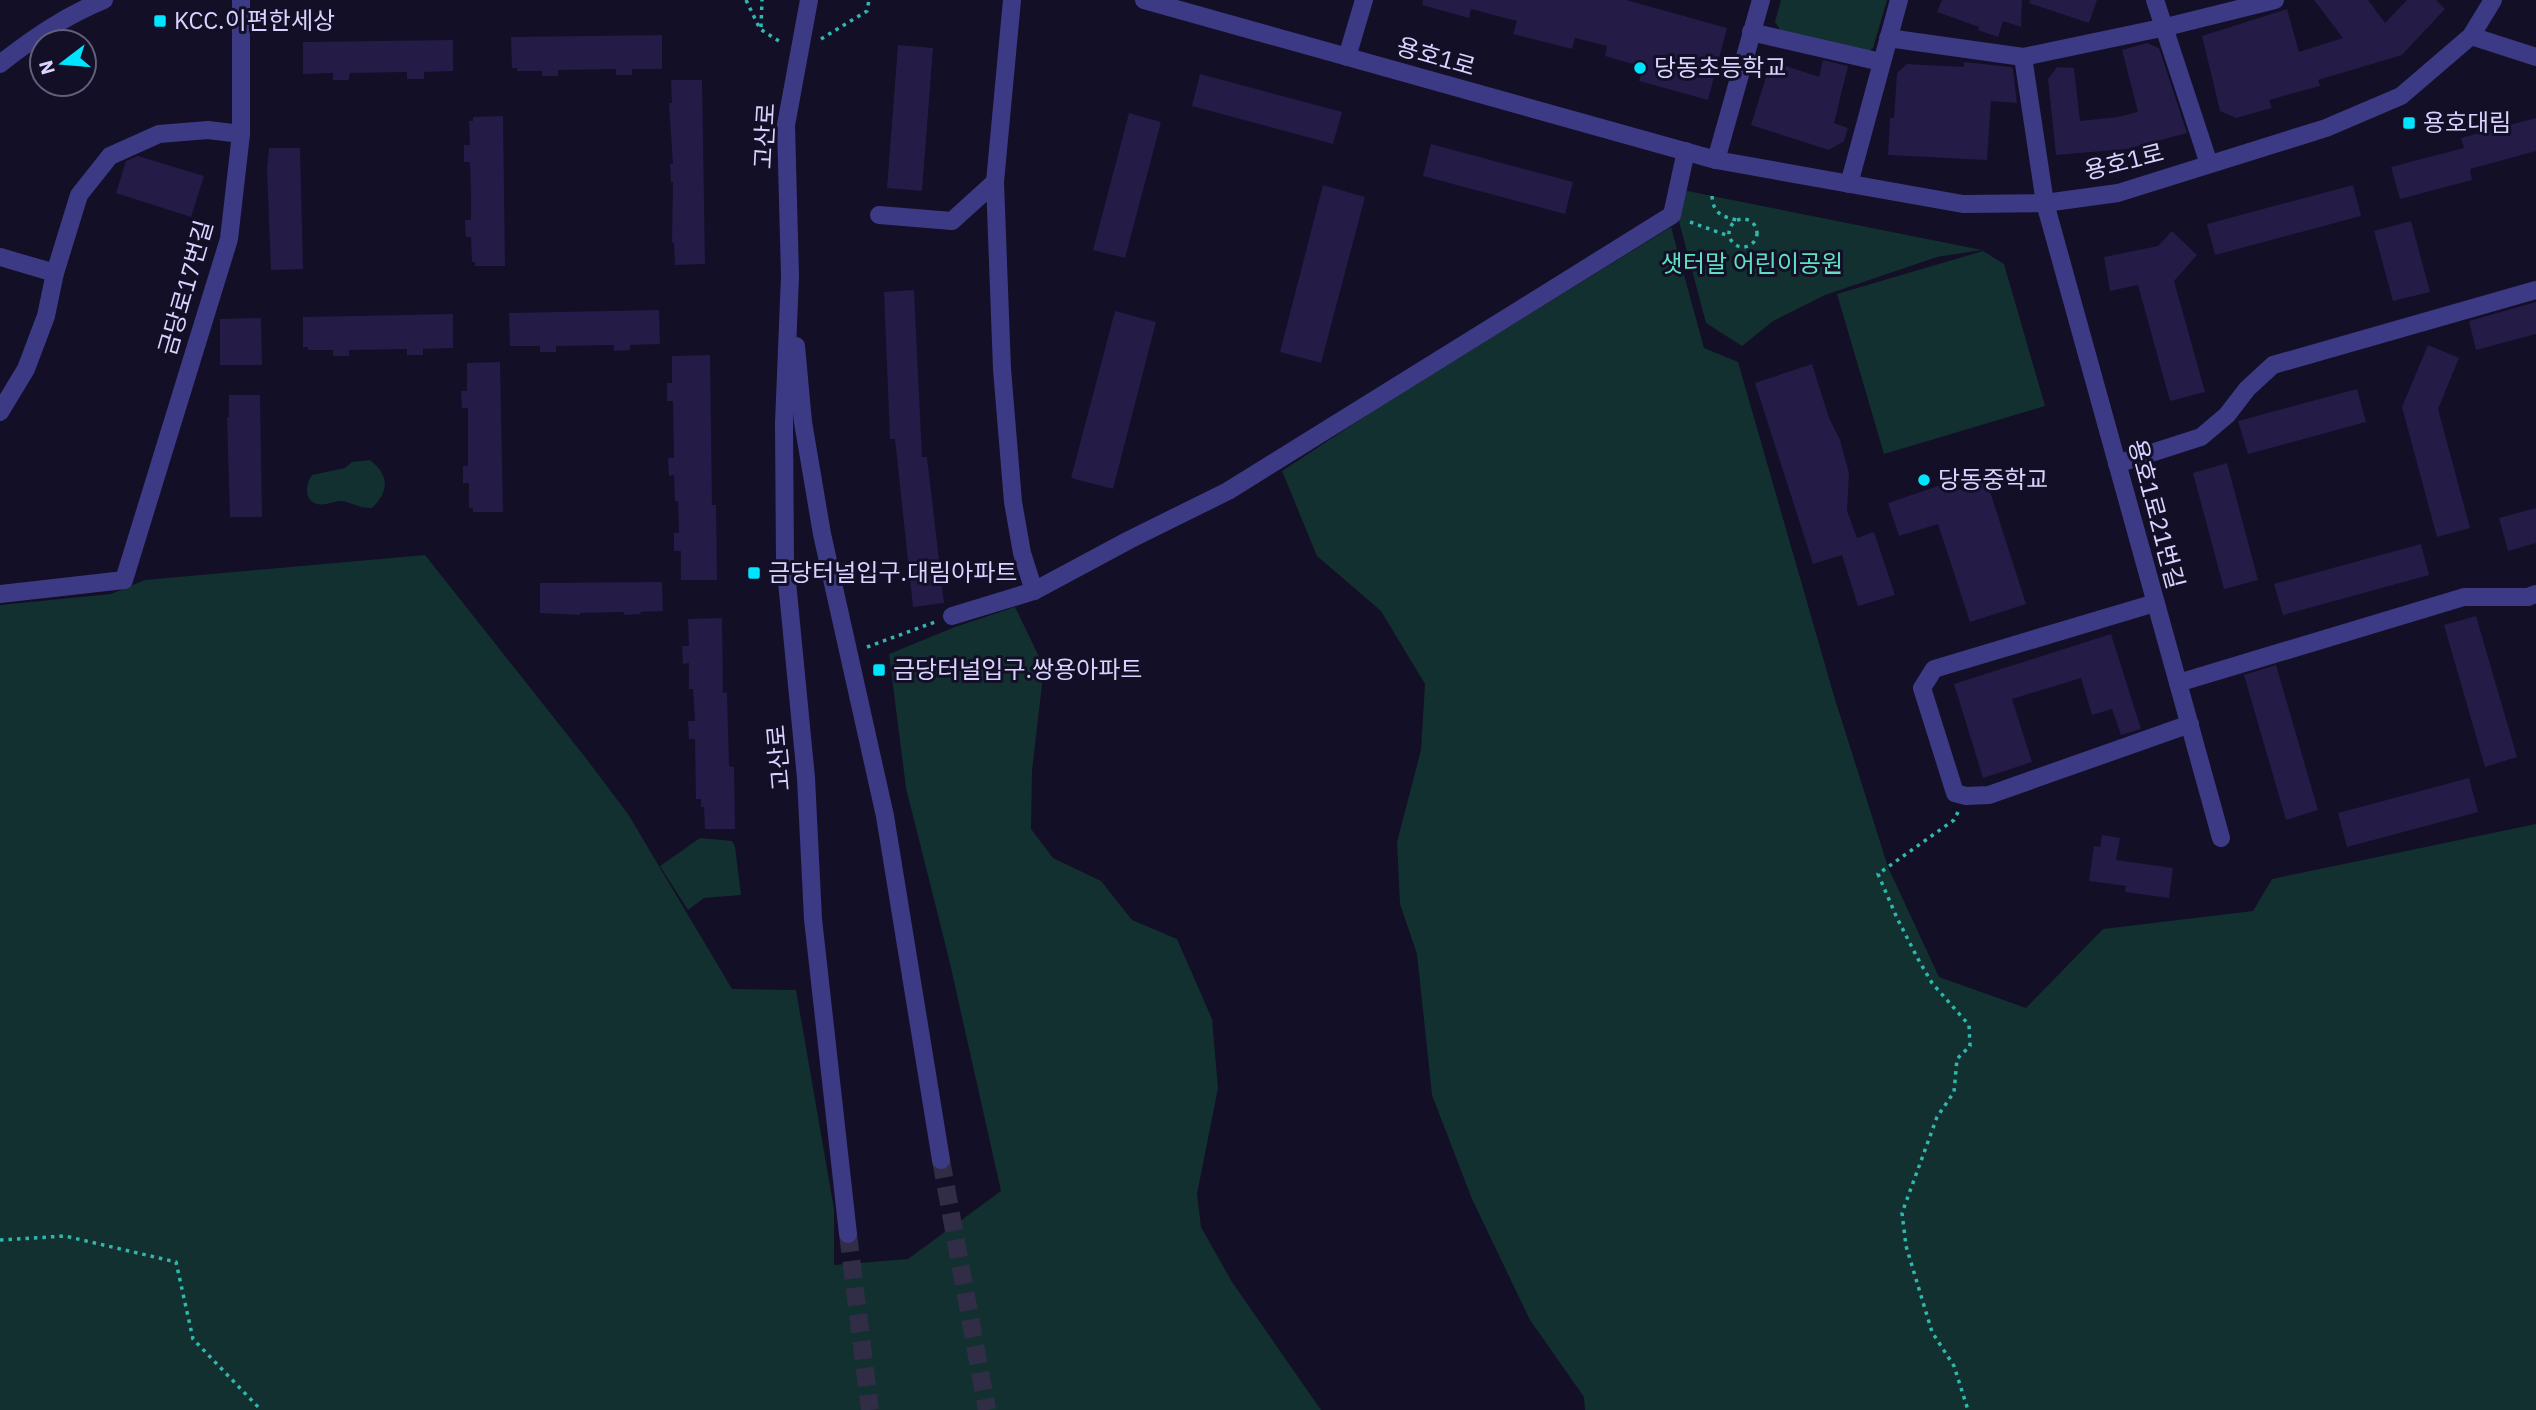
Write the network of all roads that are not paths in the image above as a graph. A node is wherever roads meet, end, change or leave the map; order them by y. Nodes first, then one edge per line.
1 (104, 0) edge
2 (242, 0) edge
3 (809, 0) edge
4 (1012, 0) edge
5 (1144, 0) edge
6 (1364, 0) edge
7 (1761, 0) edge
8 (1899, 0) edge
9 (2155, 0) edge
10 (2275, 0) edge
11 (2493, 0) edge
12 (2166, 27) junction
13 (1751, 32) junction
14 (2471, 36) junction
15 (1888, 38) junction
16 (1347, 57) junction
17 (2023, 57) junction
18 (2536, 57) edge
19 (1881, 62) junction
20 (0, 64) edge
21 (241, 134) junction
22 (1686, 152) junction
23 (1716, 160) junction
24 (2209, 164) junction
25 (995, 182) junction
26 (1849, 184) junction
27 (2045, 203) junction
28 (879, 215) dead end
29 (0, 257) edge
30 (55, 273) junction
31 (790, 276) junction
32 (2536, 290) edge
33 (0, 412) edge
34 (2117, 464) junction
35 (1034, 591) junction
36 (0, 594) edge
37 (2536, 594) edge
38 (2155, 603) junction
39 (952, 617) road end
40 (2178, 683) junction
41 (2190, 724) junction
42 (2221, 838) dead end
43 (941, 1160) tunnel mouth
44 (848, 1234) tunnel mouth

1 - 20 street
2 - 21 street, 금당로17번길
3 - 31 street, 고산로
4 - 25 street
5 - 16 street, 용호1로
6 - 16 street
7 - 13 street
8 - 15 street
9 - 12 street
10 - 12 street
11 - 14 street, 용호1로
12 - 17 street
12 - 24 street
13 - 19 street
13 - 23 street
14 - 18 street
14 - 24 street, 용호1로
15 - 17 street
15 - 19 street
16 - 22 street, 용호1로
17 - 27 street, 용호1로21번길
19 - 26 street
21 - 30 street
21 - 36 street, 금당로17번길
22 - 23 street, 용호1로
22 - 35 street
23 - 26 street, 용호1로
24 - 27 street, 용호1로
25 - 28 street
25 - 35 street
26 - 27 street, 용호1로
27 - 34 street, 용호1로21번길
29 - 30 street
30 - 33 street
31 - 43 street, 고산로
31 - 44 street, 고산로
32 - 34 street
34 - 38 street, 용호1로21번길
35 - 39 street
37 - 40 street
38 - 40 street, 용호1로21번길
38 - 41 street
40 - 41 street, 용호1로21번길
41 - 42 street, 용호1로21번길

